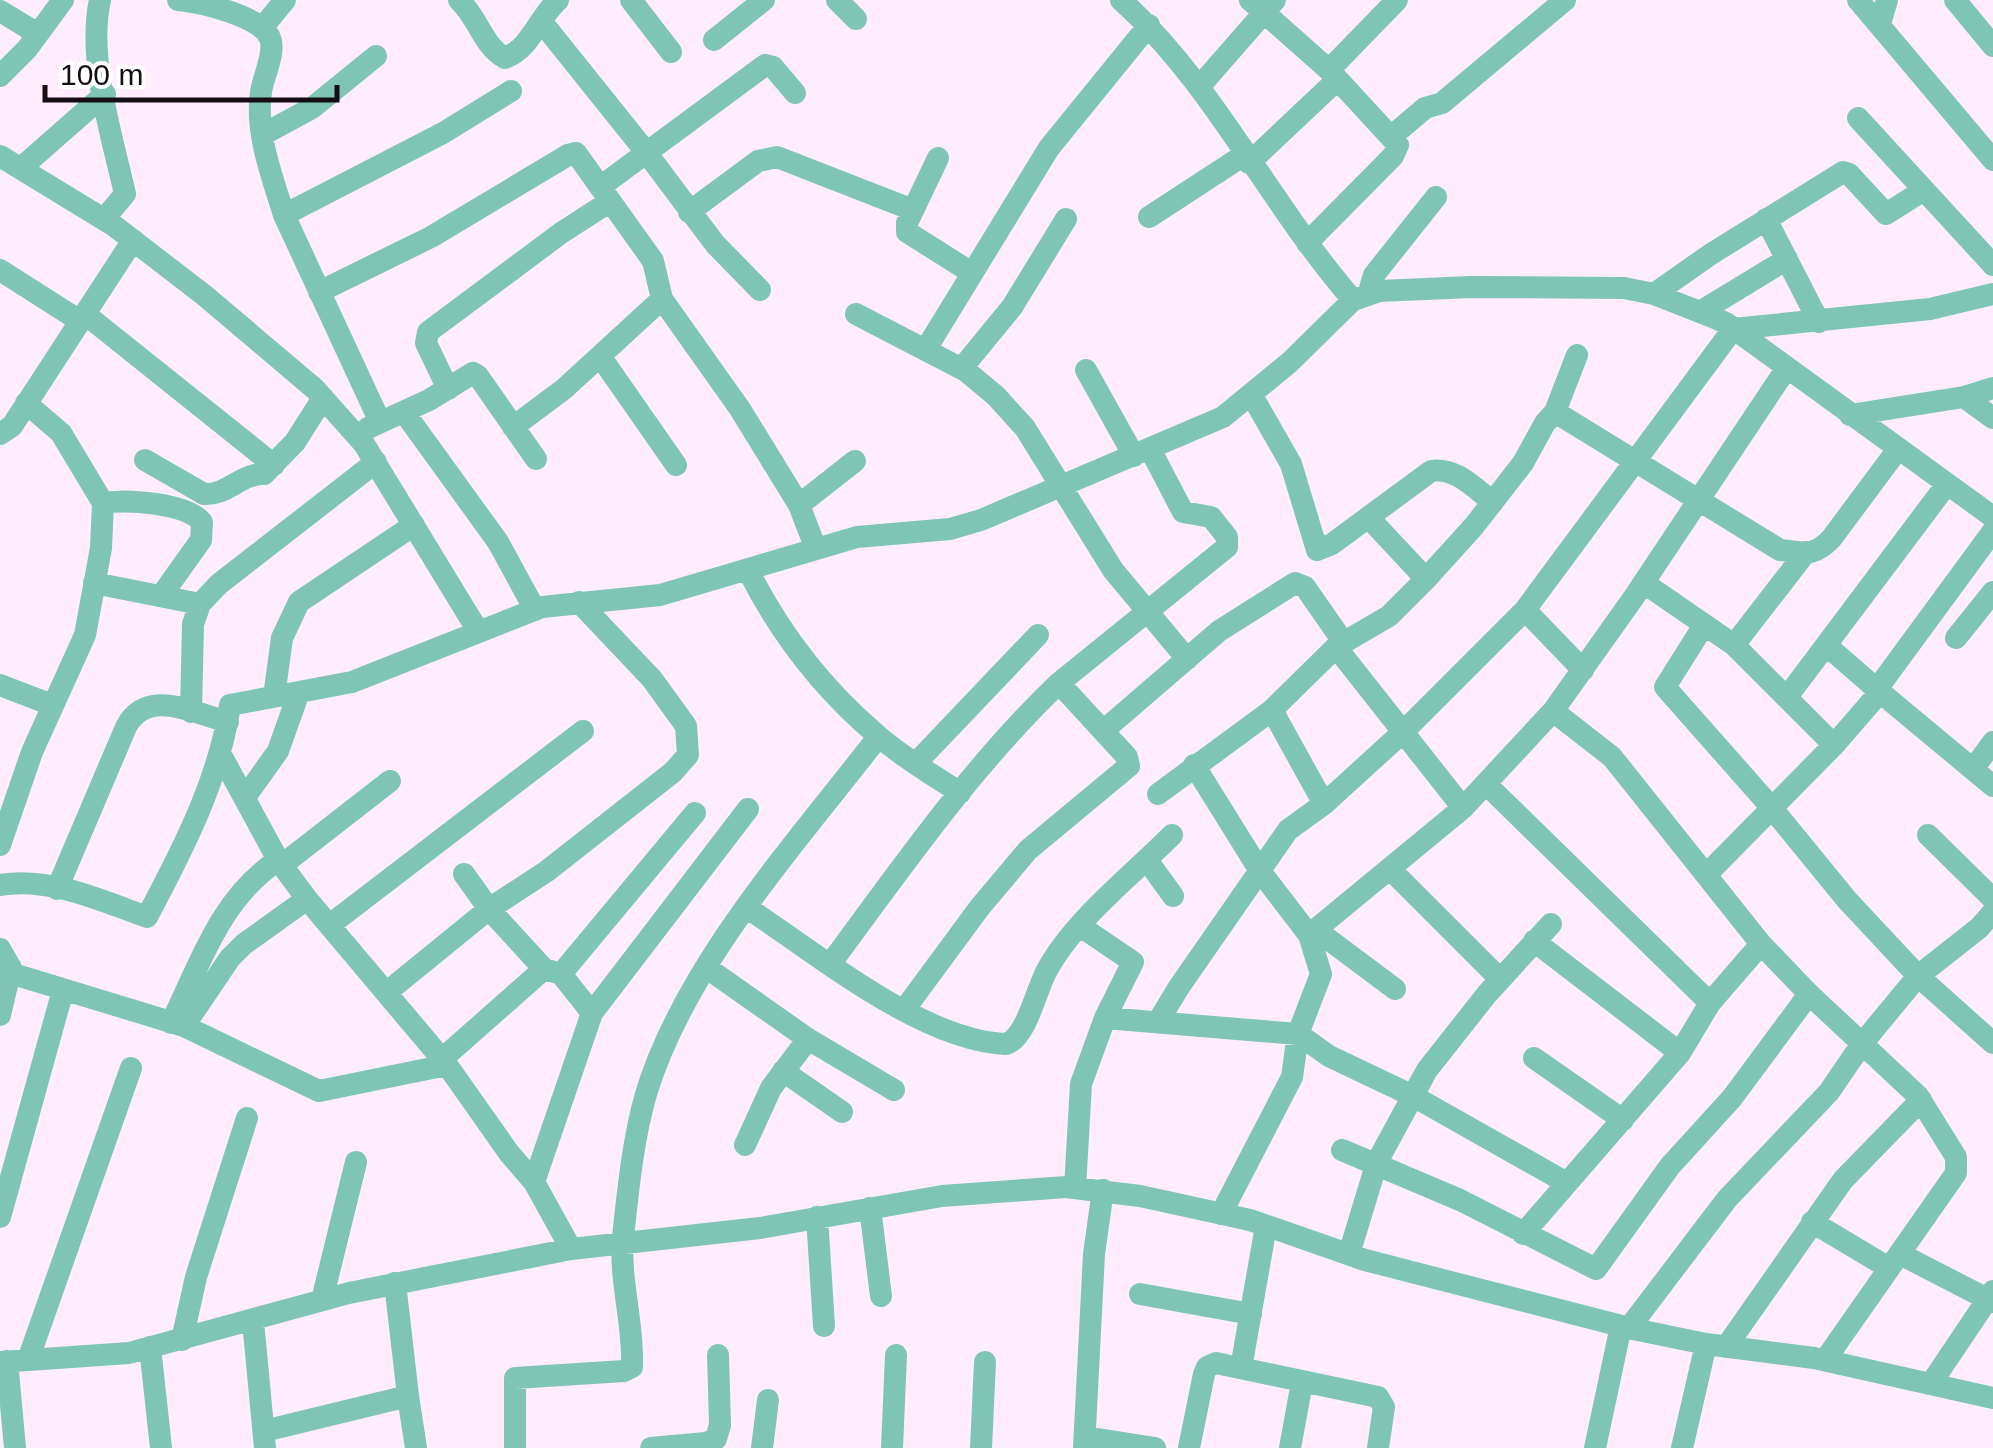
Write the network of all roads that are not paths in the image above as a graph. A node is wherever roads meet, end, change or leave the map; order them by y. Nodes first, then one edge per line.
1 (63, 0) edge
2 (100, 0) edge
3 (178, 0) edge
4 (284, 0) edge
5 (459, 0) edge
6 (558, 0) edge
7 (632, 0) edge
8 (764, 0) edge
9 (837, 0) edge
10 (1398, 0) edge
11 (1565, 0) edge
12 (1858, 0) edge
13 (1886, 0) edge
14 (1955, 0) edge
15 (1263, 4) edge
16 (234, 6) edge
17 (1139, 9) edge
18 (0, 11) edge
19 (856, 19) dead end
20 (542, 21) junction
21 (1880, 24) junction
22 (262, 28) junction
23 (38, 34) junction
24 (714, 40) dead end
25 (1993, 46) edge
26 (671, 52) dead end
27 (376, 56) dead end
28 (1333, 75) junction
29 (0, 76) edge
30 (1199, 87) junction
31 (511, 91) dead end
32 (795, 92) dead end
33 (105, 94) junction
34 (1858, 118) dead end
35 (262, 135) junction
36 (1392, 136) junction
37 (646, 152) junction
38 (0, 156) edge
39 (938, 158) dead end
40 (1247, 159) junction
41 (1993, 160) edge
42 (21, 168) junction
43 (1924, 190) junction
44 (605, 195) junction
45 (1436, 197) dead end
46 (914, 210) junction
47 (689, 212) junction
48 (284, 214) junction
49 (1150, 217) dead end
50 (104, 219) junction
51 (1066, 219) dead end
52 (1766, 219) junction
53 (133, 240) junction
54 (1307, 243) junction
55 (1787, 259) junction
56 (1993, 266) edge
57 (0, 270) edge
58 (972, 273) junction
59 (760, 290) dead end
60 (318, 292) junction
61 (1654, 294) junction
62 (1993, 294) edge
63 (1360, 298) junction
64 (662, 299) junction
65 (1700, 312) junction
66 (856, 314) dead end
67 (82, 318) junction
68 (1820, 322) junction
69 (1733, 329) junction
70 (926, 349) junction
71 (1577, 355) dead end
72 (600, 356) junction
73 (962, 368) junction
74 (1786, 369) junction
75 (1086, 370) dead end
76 (1993, 388) edge
77 (448, 389) junction
78 (1252, 394) junction
79 (1964, 397) junction
80 (324, 398) junction
81 (26, 403) junction
82 (404, 412) junction
83 (1555, 412) junction
84 (1850, 415) junction
85 (1993, 418) edge
86 (380, 422) junction
87 (513, 427) junction
88 (0, 434) edge
89 (356, 434) junction
90 (1898, 449) junction
91 (1142, 452) junction
92 (536, 459) dead end
93 (1635, 459) junction
94 (145, 460) dead end
95 (856, 461) dead end
96 (376, 462) junction
97 (274, 464) junction
98 (676, 465) dead end
99 (1946, 484) junction
100 (1062, 486) junction
101 (1701, 499) junction
102 (1493, 502) junction
103 (103, 503) junction
104 (800, 506) junction
105 (1993, 517) edge
106 (1369, 518) junction
107 (414, 525) junction
108 (1993, 531) edge
109 (816, 549) junction
110 (1806, 552) junction
111 (748, 570) junction
112 (1426, 580) junction
113 (94, 583) junction
114 (1644, 583) junction
115 (1993, 592) edge
116 (161, 596) junction
117 (579, 602) junction
118 (200, 604) junction
119 (535, 610) junction
120 (1525, 610) junction
121 (1144, 612) junction
122 (1704, 626) junction
123 (478, 631) junction
124 (1038, 635) dead end
125 (1956, 638) dead end
126 (1340, 645) junction
127 (1734, 645) junction
128 (1826, 645) junction
129 (1187, 660) junction
130 (1582, 670) junction
131 (1059, 683) junction
132 (0, 686) edge
133 (1878, 690) junction
134 (299, 692) junction
135 (274, 696) junction
136 (1788, 696) junction
137 (52, 705) junction
138 (1272, 710) junction
139 (1554, 710) junction
140 (191, 712) junction
141 (228, 722) junction
142 (583, 731) dead end
143 (1103, 731) junction
144 (1402, 733) junction
145 (878, 736) junction
146 (1993, 742) edge
147 (1834, 745) junction
148 (222, 755) junction
149 (916, 763) junction
150 (1194, 765) junction
151 (1972, 769) junction
152 (390, 780) dead end
153 (1486, 784) junction
154 (1993, 786) edge
155 (960, 794) junction
156 (1158, 794) dead end
157 (246, 796) junction
158 (1324, 804) junction
159 (1771, 807) junction
160 (1463, 808) junction
161 (748, 809) dead end
162 (696, 814) dead end
163 (1172, 836) dead end
164 (1928, 836) dead end
165 (0, 845) edge
166 (1147, 860) junction
167 (280, 862) junction
168 (1390, 869) junction
169 (1260, 872) junction
170 (464, 874) dead end
171 (1706, 875) junction
172 (0, 885) edge
173 (57, 890) junction
174 (1173, 896) dead end
175 (1993, 898) edge
176 (306, 899) junction
177 (746, 907) junction
178 (489, 909) junction
179 (1993, 912) edge
180 (331, 924) junction
181 (1550, 924) dead end
182 (1080, 926) junction
183 (1313, 932) junction
184 (1534, 941) junction
185 (1761, 944) junction
186 (0, 949) edge
187 (831, 963) junction
188 (707, 968) junction
189 (10, 972) junction
190 (553, 972) junction
191 (1918, 976) junction
192 (1500, 979) junction
193 (1396, 989) dead end
194 (63, 990) junction
195 (387, 992) junction
196 (1808, 994) junction
197 (1710, 1003) junction
198 (904, 1010) junction
199 (592, 1013) junction
200 (0, 1014) edge
201 (1105, 1018) junction
202 (1160, 1020) junction
203 (177, 1024) junction
204 (1298, 1034) junction
205 (808, 1039) junction
206 (1993, 1042) edge
207 (1861, 1045) junction
208 (1680, 1054) junction
209 (1534, 1058) dead end
210 (444, 1062) junction
211 (131, 1068) dead end
212 (783, 1071) junction
213 (894, 1090) dead end
214 (1413, 1096) junction
215 (1921, 1100) junction
216 (842, 1112) dead end
217 (247, 1118) dead end
218 (1623, 1120) junction
219 (745, 1144) dead end
220 (1342, 1150) dead end
221 (356, 1162) dead end
222 (1377, 1162) junction
223 (534, 1182) junction
224 (1568, 1183) junction
225 (1075, 1188) junction
226 (1103, 1190) junction
227 (870, 1208) junction
228 (1221, 1214) junction
229 (0, 1216) edge
230 (817, 1217) junction
231 (1812, 1222) junction
232 (1266, 1226) junction
233 (1522, 1234) junction
234 (622, 1242) junction
235 (571, 1249) junction
236 (1349, 1254) junction
237 (1894, 1261) junction
238 (395, 1283) junction
239 (1140, 1294) dead end
240 (881, 1296) dead end
241 (1991, 1297) edge
242 (322, 1300) junction
243 (1251, 1314) junction
244 (253, 1321) junction
245 (824, 1326) dead end
246 (1625, 1327) junction
247 (182, 1340) junction
248 (1716, 1346) junction
249 (150, 1348) junction
250 (718, 1355) dead end
251 (896, 1355) dead end
252 (1824, 1360) junction
253 (12, 1361) edge
254 (984, 1362) dead end
255 (1241, 1368) junction
256 (1302, 1382) junction
257 (1932, 1382) junction
258 (408, 1396) junction
259 (1993, 1398) edge
260 (768, 1400) dead end
261 (265, 1439) edge
262 (1085, 1442) edge
263 (15, 1448) edge
264 (161, 1448) edge
265 (416, 1448) edge
266 (516, 1448) edge
267 (653, 1448) edge
268 (762, 1448) edge
269 (892, 1448) edge
270 (980, 1448) edge
271 (1155, 1448) edge
272 (1189, 1448) edge
273 (1290, 1448) edge
274 (1378, 1448) edge
275 (1595, 1448) edge
276 (1682, 1448) edge

1 - 23 street
2 - 33 street
3 - 16 street
4 - 22 street
5 - 20 street
6 - 20 street
7 - 26 street
8 - 24 street
9 - 19 street
10 - 28 street
11 - 36 street
12 - 21 street
13 - 21 street
14 - 25 street
15 - 28 street
15 - 30 street
16 - 22 street
17 - 30 street
17 - 58 street
18 - 23 street
20 - 37 street
21 - 41 street
22 - 35 street
23 - 29 street
27 - 35 street
28 - 36 street
28 - 40 street
30 - 40 street
31 - 48 street
32 - 37 street
33 - 42 street
33 - 50 street
34 - 43 street
35 - 48 street
36 - 54 street
37 - 44 street
37 - 47 street
38 - 42 street
39 - 46 street
40 - 49 street
40 - 54 street
42 - 50 street
43 - 52 street
43 - 56 street
44 - 60 street
44 - 64 street
44 - 77 street
45 - 63 street
46 - 47 street
46 - 58 street
47 - 59 street
48 - 60 street
50 - 53 street
51 - 73 street
52 - 55 street
52 - 61 street
53 - 67 street
53 - 80 street
54 - 63 street
55 - 65 street
55 - 68 street
57 - 67 street
58 - 70 street
60 - 86 street
61 - 63 street
61 - 65 street
62 - 68 street
63 - 78 street
64 - 72 street
64 - 104 street
65 - 69 street
66 - 70 street
67 - 81 street
67 - 97 street
68 - 69 street
69 - 74 street
69 - 93 street
70 - 73 street
71 - 83 street
72 - 87 street
72 - 98 street
73 - 100 street
74 - 84 street
74 - 101 street
75 - 91 street
76 - 79 street
77 - 82 street
77 - 87 street
78 - 91 street
78 - 106 street
79 - 84 street
79 - 85 street
80 - 89 street
80 - 97 street
81 - 88 street
81 - 103 street
82 - 86 street
82 - 119 street
83 - 93 street
83 - 102 street
84 - 90 street
86 - 89 street
87 - 92 street
89 - 96 street
90 - 99 street
90 - 110 street
91 - 100 street
91 - 121 street
93 - 101 street
93 - 120 street
94 - 97 street
95 - 104 street
96 - 107 street
96 - 118 street
99 - 105 street
99 - 128 street
100 - 109 street
100 - 121 street
101 - 110 street
101 - 114 street
102 - 106 street
102 - 112 street
103 - 113 street
103 - 116 street
104 - 109 street
106 - 112 street
107 - 123 street
107 - 135 street
108 - 133 street
109 - 111 street
110 - 127 street
111 - 117 street
111 - 145 street
112 - 126 street
113 - 116 street
113 - 137 street
114 - 122 street
114 - 130 street
115 - 125 street
116 - 118 street
117 - 119 street
117 - 178 street
118 - 140 street
119 - 123 street
120 - 130 street
120 - 144 street
121 - 129 street
121 - 131 street
122 - 127 street
122 - 159 street
123 - 134 street
124 - 149 street
126 - 129 street
126 - 138 street
126 - 144 street
127 - 136 street
128 - 133 street
128 - 136 street
129 - 143 street
130 - 139 street
131 - 143 street
131 - 155 street
132 - 137 street
133 - 147 street
133 - 151 street
134 - 135 street
134 - 157 street
135 - 141 street
136 - 147 street
137 - 165 street
138 - 150 street
138 - 158 street
139 - 153 street
139 - 171 street
140 - 141 street
140 - 173 street
141 - 148 street
142 - 180 street
143 - 198 street
144 - 158 street
144 - 160 street
145 - 149 street
145 - 177 street
146 - 151 street
147 - 159 street
148 - 157 street
148 - 173 street
149 - 155 street
150 - 156 street
150 - 169 street
151 - 154 street
152 - 167 street
153 - 160 street
153 - 197 street
155 - 187 street
157 - 167 street
158 - 169 street
159 - 171 street
159 - 191 street
160 - 168 street
161 - 199 street
162 - 190 street
163 - 166 street
164 - 175 street
166 - 174 street
166 - 182 street
167 - 176 street
167 - 203 street
168 - 183 street
168 - 192 street
169 - 183 street
169 - 202 street
170 - 178 street
171 - 185 street
172 - 173 street
176 - 180 street
176 - 203 street
177 - 187 street
177 - 188 street
178 - 190 street
178 - 195 street
179 - 191 street
180 - 195 street
181 - 184 street
182 - 198 street
182 - 201 street
183 - 193 street
183 - 204 street
184 - 192 street
184 - 208 street
185 - 196 street
185 - 197 street
186 - 189 street
187 - 198 street
188 - 205 street
188 - 234 street
189 - 194 street
189 - 200 street
190 - 199 street
190 - 210 street
191 - 206 street
191 - 207 street
192 - 214 street
194 - 203 street
194 - 229 street
195 - 210 street
196 - 207 street
196 - 233 street
197 - 208 street
199 - 223 street
201 - 202 street
201 - 225 street
202 - 204 street
203 - 210 street
204 - 214 street
204 - 228 street
205 - 212 street
205 - 213 street
207 - 215 street
207 - 246 street
208 - 218 street
209 - 218 street
210 - 223 street
211 - 253 street
212 - 216 street
212 - 219 street
214 - 222 street
214 - 224 street
215 - 231 street
215 - 237 street
217 - 247 street
218 - 224 street
220 - 222 street
221 - 242 street
222 - 233 street
222 - 236 street
223 - 235 street
224 - 233 street
225 - 226 street
225 - 227 street
226 - 228 street
226 - 262 street
227 - 230 street
227 - 240 street
228 - 232 street
230 - 234 street
230 - 245 street
231 - 237 street
231 - 248 street
232 - 236 street
232 - 243 street
234 - 235 street
234 - 266 street
235 - 238 street
236 - 246 street
237 - 241 street
237 - 252 street
238 - 242 street
238 - 258 street
239 - 243 street
241 - 257 street
242 - 244 street
243 - 255 street
244 - 247 street
244 - 261 street
246 - 248 street
246 - 275 street
247 - 249 street
248 - 252 street
248 - 276 street
249 - 253 street
249 - 264 street
250 - 267 street
251 - 269 street
252 - 257 street
253 - 263 street
254 - 270 street
255 - 256 street
255 - 272 street
256 - 273 street
256 - 274 street
257 - 259 street
258 - 261 street
258 - 265 street
260 - 268 street
262 - 271 street

